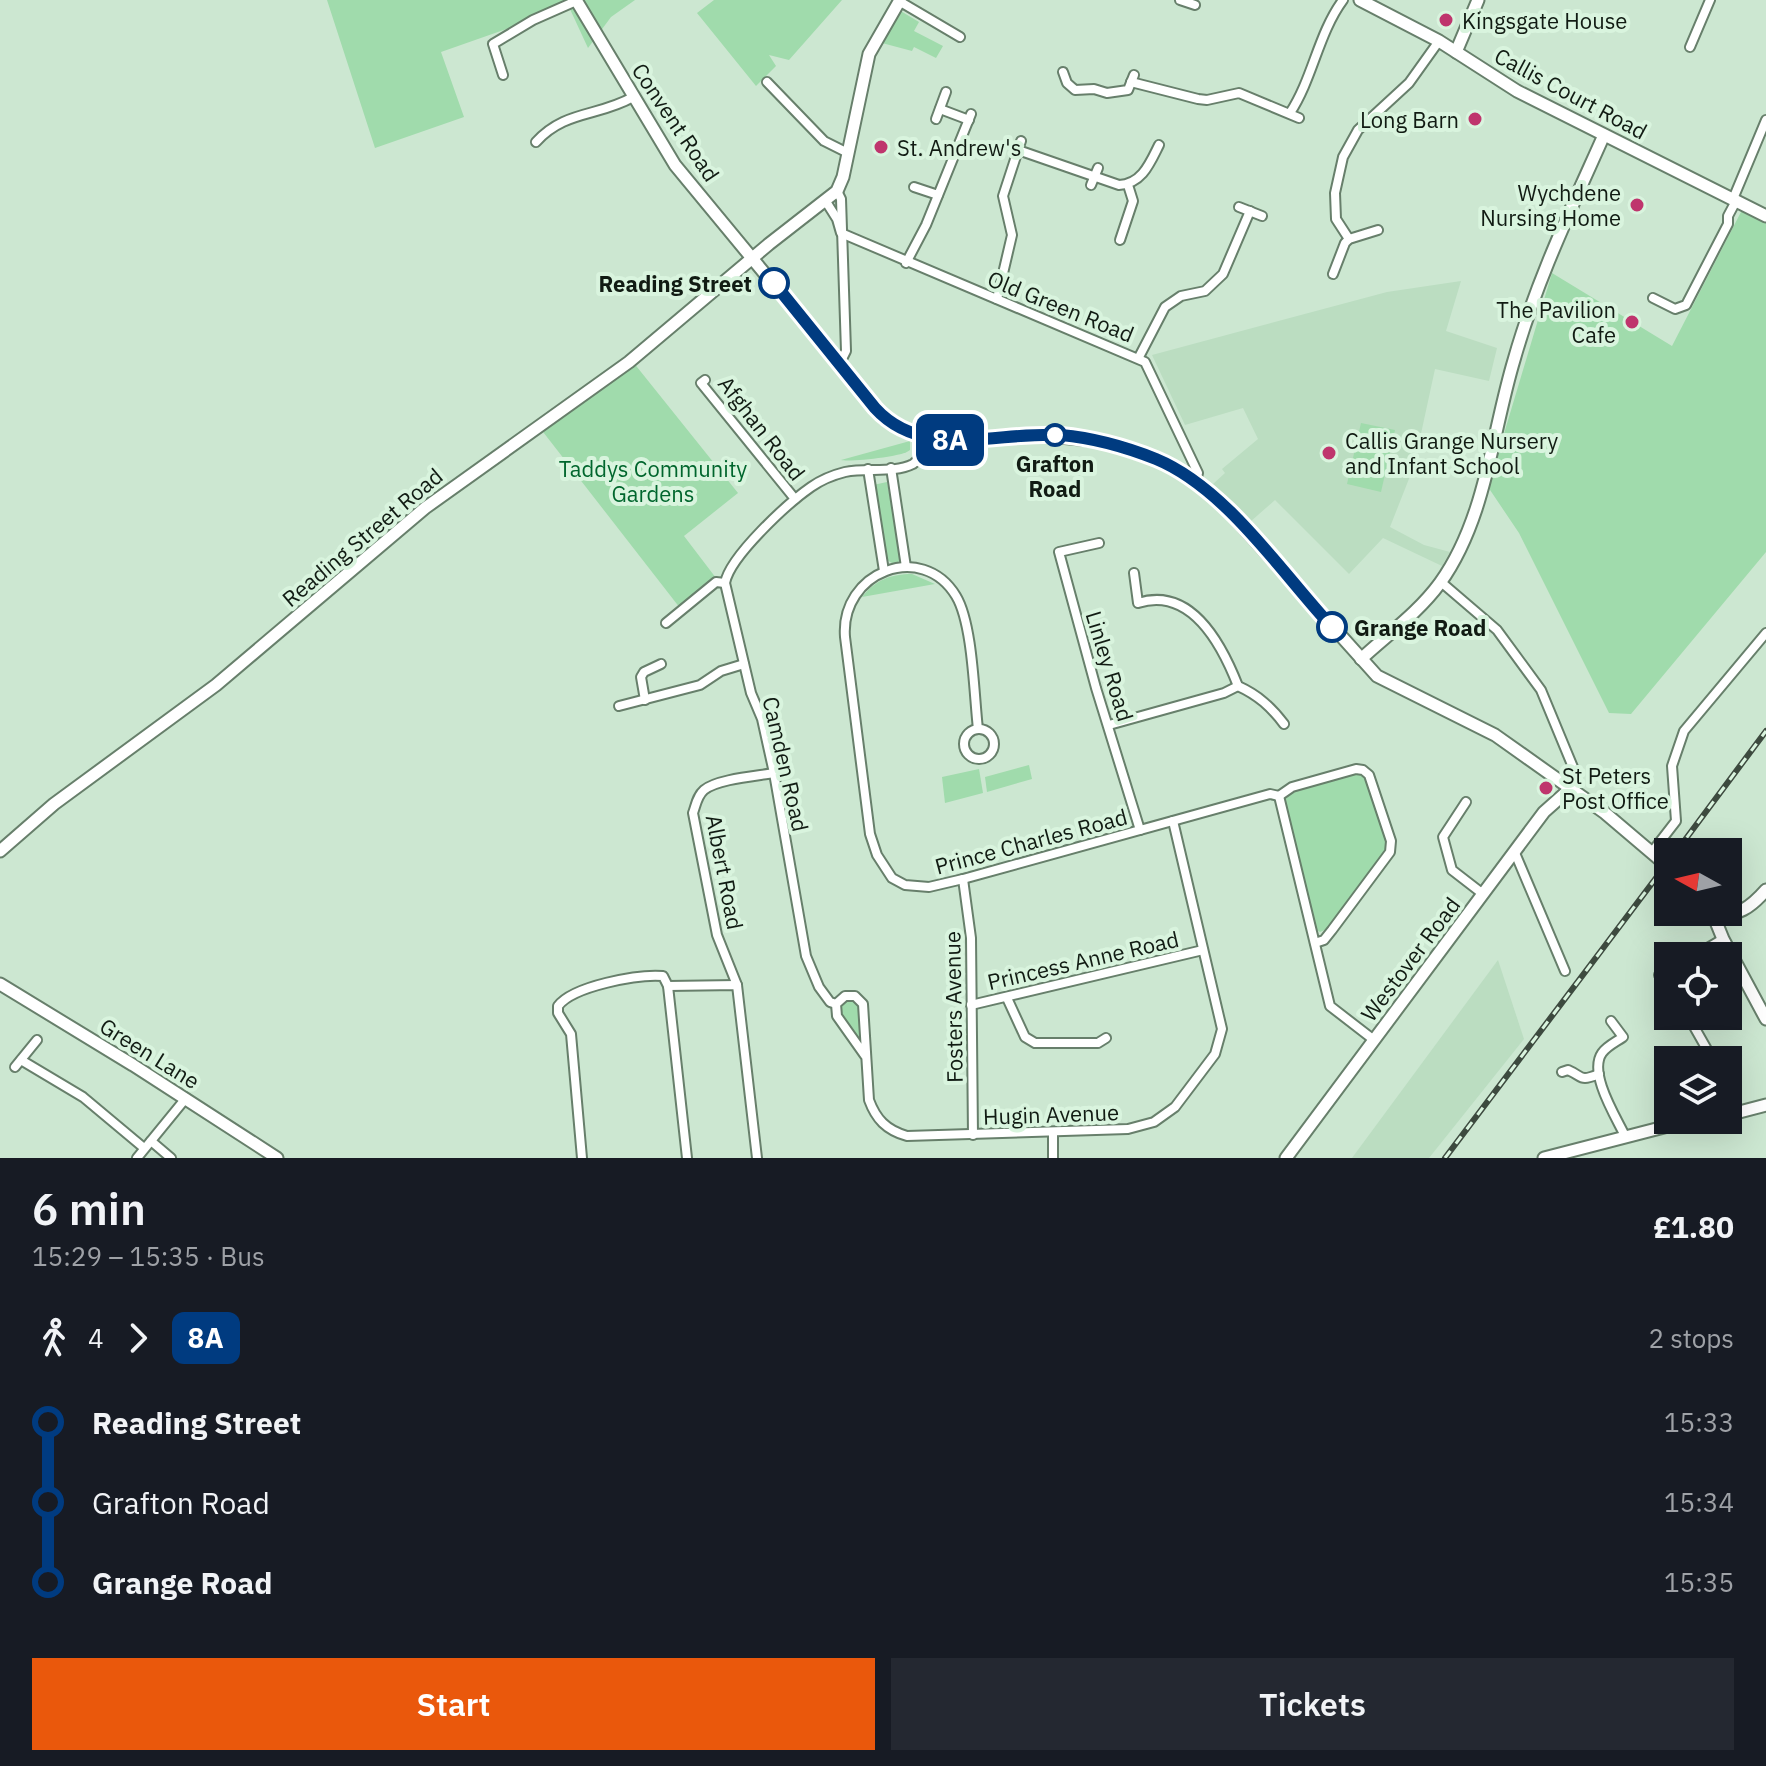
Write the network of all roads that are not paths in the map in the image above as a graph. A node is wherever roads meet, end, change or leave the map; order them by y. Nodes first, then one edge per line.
1 (576, 0) edge
2 (900, 0) edge
3 (1180, 0) edge
4 (1343, 0) edge
5 (1360, 0) edge
6 (1478, 0) edge
7 (1710, 0) edge
8 (1195, 6) edge
9 (960, 37) dead end
10 (1439, 41) junction
11 (1690, 47) dead end
12 (1456, 52) junction
13 (1063, 72) dead end
14 (503, 75) dead end
15 (767, 82) dead end
16 (946, 92) dead end
17 (633, 97) junction
18 (940, 109) junction
19 (936, 119) dead end
20 (1766, 120) edge
21 (1604, 135) junction
22 (536, 142) dead end
23 (1159, 151) dead end
24 (848, 153) junction
25 (1128, 185) junction
26 (914, 187) dead end
27 (837, 191) junction
28 (938, 195) junction
29 (825, 200) junction
30 (1734, 200) junction
31 (1239, 207) dead end
32 (1250, 211) junction
33 (1262, 216) dead end
34 (1766, 216) edge
35 (1378, 230) dead end
36 (841, 233) junction
37 (1126, 236) dead end
38 (1349, 239) junction
39 (754, 259) junction
40 (906, 263) junction
41 (1337, 270) dead end
42 (1653, 298) dead end
43 (997, 299) junction
44 (1139, 357) junction
45 (839, 365) junction
46 (705, 380) dead end
47 (929, 439) junction
48 (891, 468) junction
49 (868, 469) junction
50 (1196, 482) junction
51 (795, 499) junction
52 (1099, 543) dead end
53 (906, 567) junction
54 (884, 571) junction
55 (1134, 573) dead end
56 (1441, 582) junction
57 (725, 583) junction
58 (666, 623) dead end
59 (1766, 633) edge
60 (1361, 659) junction
61 (661, 664) dead end
62 (744, 664) junction
63 (1238, 686) junction
64 (645, 700) junction
65 (619, 706) dead end
66 (1284, 724) dead end
67 (1109, 725) junction
68 (978, 729) dead end
69 (774, 773) junction
70 (1571, 788) junction
71 (1279, 796) junction
72 (1466, 802) dead end
73 (1173, 821) junction
74 (1140, 830) junction
75 (1666, 838) edge
76 (0, 851) edge
77 (1515, 853) junction
78 (1654, 854) edge
79 (963, 879) junction
80 (1766, 890) edge
81 (1483, 894) junction
82 (1742, 910) edge
83 (1718, 926) edge
84 (1725, 926) edge
85 (1722, 937) junction
86 (1715, 942) edge
87 (1315, 943) junction
88 (1203, 950) junction
89 (1565, 971) dead end
90 (0, 984) edge
91 (737, 985) junction
92 (668, 986) junction
93 (1007, 998) junction
94 (836, 1004) junction
95 (971, 1005) junction
96 (1766, 1019) edge
97 (1611, 1021) dead end
98 (1106, 1038) dead end
99 (37, 1040) dead end
100 (1374, 1040) junction
101 (866, 1057) junction
102 (1562, 1072) dead end
103 (1599, 1074) junction
104 (186, 1098) junction
105 (1766, 1105) edge
106 (1742, 1112) edge
107 (1654, 1130) edge
108 (1053, 1133) junction
109 (973, 1135) junction
110 (1625, 1136) junction
111 (147, 1145) junction
112 (593, 1155) dead end
113 (582, 1157) edge
114 (137, 1158) edge
115 (171, 1158) edge
116 (277, 1158) edge
117 (687, 1158) edge
118 (757, 1158) edge
119 (1053, 1158) edge
120 (1286, 1158) edge
121 (1544, 1158) edge

1 - 14 street
1 - 17 street, Convent Road
2 - 9 street
2 - 24 street
3 - 8 street
4 - 13 street
5 - 10 street, Callis Court Road
6 - 12 street
7 - 11 street
10 - 12 street, Callis Court Road
10 - 38 street
12 - 21 street, Callis Court Road
15 - 24 street
16 - 18 street
17 - 22 street
17 - 39 street, Convent Road
18 - 19 street
18 - 28 street
20 - 30 street
21 - 30 street, Callis Court Road
21 - 56 street
23 - 25 street
24 - 27 street
25 - 37 street
25 - 43 street
26 - 28 street
27 - 29 street
27 - 36 street
28 - 40 street
29 - 36 street
29 - 39 street
30 - 34 street, Callis Court Road
30 - 42 street
31 - 32 street
32 - 33 street
32 - 44 street
35 - 38 street
36 - 40 street, Old Green Road
36 - 45 street
38 - 41 street
39 - 45 street, Convent Road
39 - 76 street, Reading Street Road
40 - 43 street, Old Green Road
43 - 44 street, Old Green Road
44 - 50 street, Old Green Road
45 - 47 street, Convent Road
46 - 51 street, Afghan Road
47 - 48 street
47 - 50 street
48 - 49 street
48 - 53 street
49 - 51 street
49 - 54 street
50 - 60 street
51 - 57 street
52 - 67 street, Linley Road
53 - 54 street, Prince Charles Road
53 - 68 street
54 - 79 street, Prince Charles Road
55 - 63 street
56 - 60 street
56 - 70 street
57 - 58 street
57 - 62 street, Camden Road
59 - 75 street
60 - 70 street
61 - 64 street
62 - 64 street
62 - 69 street, Camden Road
63 - 66 street
63 - 67 street
64 - 65 street
67 - 74 street, Linley Road
69 - 91 street, Albert Road
69 - 94 street, Camden Road
70 - 77 street, Westover Road
70 - 78 street
71 - 73 street, Prince Charles Road
71 - 87 street
71 - 87 street, Prince Charles Road
72 - 81 street
73 - 74 street, Prince Charles Road
73 - 88 street, Hugin Avenue
74 - 79 street, Prince Charles Road
77 - 81 street, Westover Road
77 - 89 street
79 - 95 street, Fosters Avenue
80 - 82 street
81 - 100 street, Westover Road
83 - 85 street
84 - 85 street
85 - 86 street
85 - 96 street
87 - 100 street
88 - 93 street, Princess Anne Road
88 - 108 street, Hugin Avenue
90 - 104 street, Green Lane
91 - 92 street
91 - 118 street
92 - 113 street
92 - 117 street
93 - 95 street, Princess Anne Road
93 - 98 street
94 - 101 street
94 - 101 street, Hugin Avenue
95 - 109 street, Fosters Avenue
97 - 103 street
99 - 111 street
100 - 120 street, Westover Road
101 - 109 street, Hugin Avenue
102 - 103 street
103 - 110 street
104 - 111 street
104 - 116 street, Green Lane
105 - 106 street
107 - 110 street
108 - 109 street, Hugin Avenue
108 - 119 street
110 - 121 street
111 - 114 street
111 - 115 street
112 - 113 street

